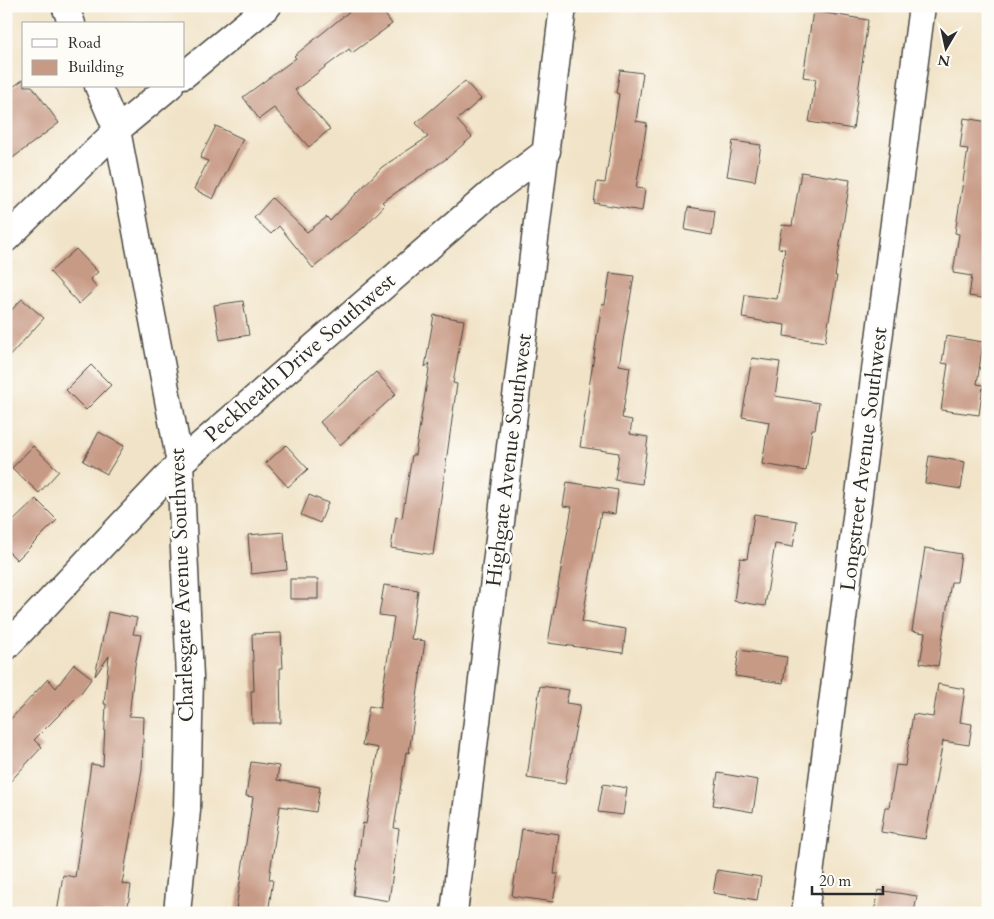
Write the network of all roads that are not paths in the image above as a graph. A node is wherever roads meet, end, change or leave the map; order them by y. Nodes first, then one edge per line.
1 (65, 6) edge
2 (268, 6) edge
3 (563, 6) edge
4 (922, 6) edge
5 (71, 22) edge
6 (185, 74) edge
7 (99, 88) edge
8 (168, 88) edge
9 (117, 130) junction
10 (547, 151) junction
11 (6, 239) edge
12 (180, 463) junction
13 (6, 647) edge
14 (177, 913) edge
15 (454, 913) edge
16 (805, 913) edge

1 - 5 street
2 - 6 street
3 - 10 street, Highgate Avenue Southwest
4 - 16 street, Longstreet Avenue Southwest
7 - 9 street, Charlesgate Avenue Southwest
8 - 9 street
9 - 11 street
9 - 12 street, Charlesgate Avenue Southwest
10 - 12 street, Peckheath Drive Southwest
10 - 15 street, Highgate Avenue Southwest
12 - 13 street, Peckheath Drive Southwest
12 - 14 street, Charlesgate Avenue Southwest

